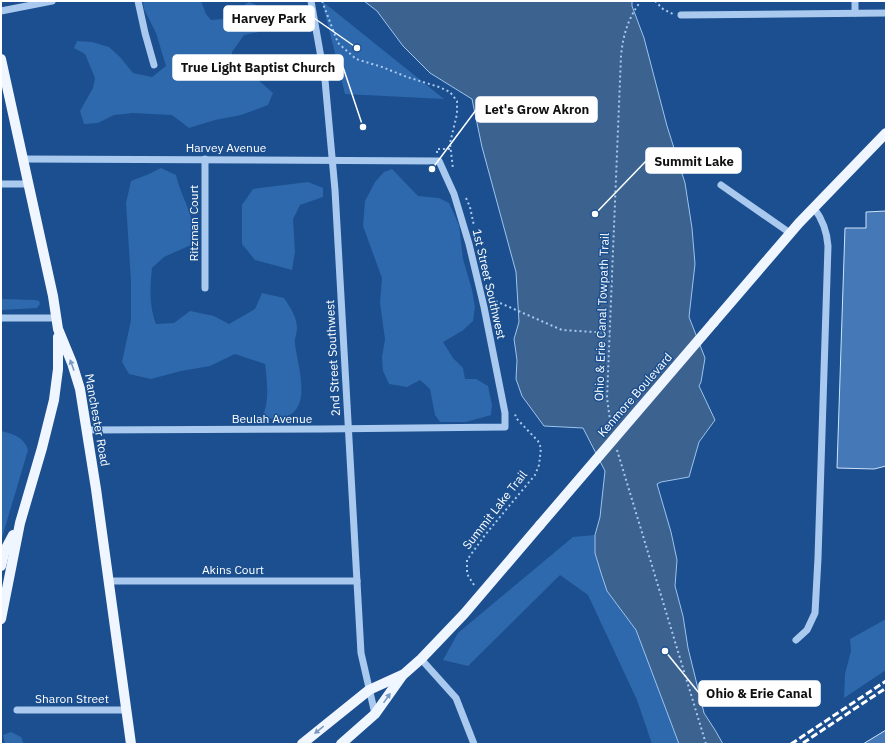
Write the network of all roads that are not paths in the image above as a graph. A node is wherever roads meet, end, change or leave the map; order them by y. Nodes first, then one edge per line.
1 (52, 1) edge
2 (138, 1) edge
3 (310, 1) edge
4 (855, 1) edge
5 (1, 11) edge
6 (855, 13) junction
7 (886, 13) edge
8 (681, 15) road end
9 (1, 59) edge
10 (154, 65) dead end
11 (886, 133) edge
12 (23, 159) junction
13 (205, 159) junction
14 (332, 160) junction
15 (428, 161) joint
16 (1, 184) edge
17 (29, 184) junction
18 (721, 185) dead end
19 (814, 208) junction
20 (790, 233) junction
21 (205, 288) dead end
22 (1, 318) edge
23 (57, 318) junction
24 (58, 329) junction
25 (505, 427) joint
26 (348, 429) junction
27 (86, 430) junction
28 (20, 523) junction
29 (1, 566) edge
30 (109, 581) junction
31 (357, 581) junction
32 (1, 620) edge
33 (796, 640) dead end
34 (421, 659) junction
35 (404, 674) junction
36 (369, 690) junction
37 (17, 710) dead end
38 (126, 710) junction
39 (375, 714) junction
40 (131, 744) edge
41 (302, 744) edge
42 (341, 744) edge
43 (474, 744) edge

1 - 5 street
2 - 10 street
3 - 14 street, 2nd Street Southwest
4 - 6 street
6 - 7 street
6 - 8 street
9 - 12 main road, Manchester Road
11 - 19 main road, Kenmore Boulevard
12 - 13 street, Harvey Avenue
12 - 17 main road, Manchester Road
13 - 14 street, Harvey Avenue
13 - 21 street, Ritzman Court
14 - 15 street, Harvey Avenue
14 - 26 street, 2nd Street Southwest
15 - 25 street, 1st Street Southwest
16 - 17 street
17 - 23 main road, Manchester Road
18 - 20 street
19 - 20 main road, Kenmore Boulevard
19 - 33 street
20 - 34 main road, Kenmore Boulevard, bridge
22 - 23 street
23 - 24 main road, Manchester Road
27 -> 24 main road, Manchester Road
24 - 28 main road
25 - 26 street, Beulah Avenue
26 - 27 street, Beulah Avenue
26 - 31 street, 2nd Street Southwest
27 - 30 main road, Manchester Road
28 - 29 main road
28 - 32 main road
30 - 31 street, Akins Court
30 - 38 main road, Manchester Road
31 - 36 street, 2nd Street Southwest
34 - 35 main road, Kenmore Boulevard
34 - 43 street
35 - 36 main road, Kenmore Boulevard
39 -> 35 main road, Kenmore Boulevard
36 - 39 street, 2nd Street Southwest
36 -> 41 main road, Kenmore Boulevard
37 - 38 street, Sharon Street
38 - 40 main road, Manchester Road
39 - 42 main road, Kenmore Boulevard

